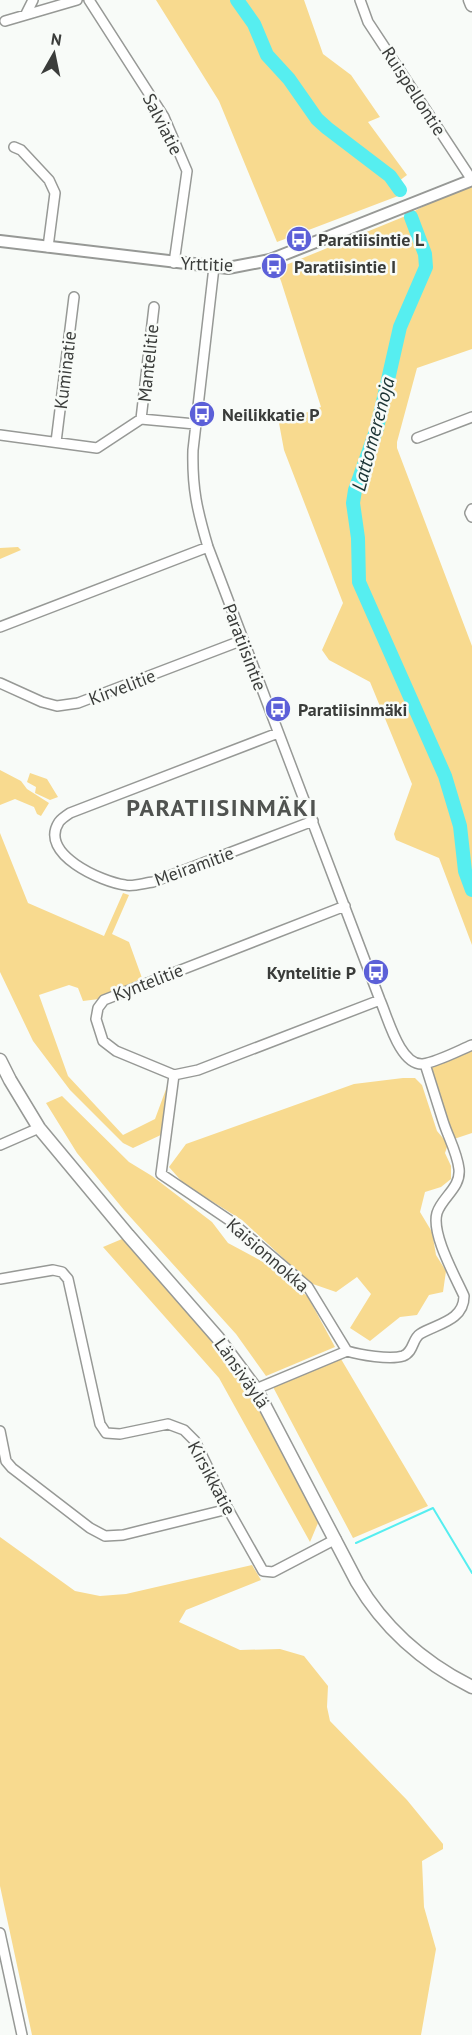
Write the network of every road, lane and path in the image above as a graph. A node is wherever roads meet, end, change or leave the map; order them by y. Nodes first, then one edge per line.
1 (33, 0) edge
2 (76, 0) edge
3 (89, 0) edge
4 (360, 0) edge
5 (470, 0) edge
6 (472, 5) edge
7 (26, 14) junction
8 (5, 21) dead end
9 (14, 147) dead end
10 (472, 180) edge
11 (0, 241) edge
12 (48, 248) junction
13 (174, 263) junction
14 (214, 267) junction
15 (74, 297) dead end
16 (154, 308) dead end
17 (472, 417) edge
18 (141, 419) junction
19 (195, 424) junction
20 (0, 435) edge
21 (417, 438) dead end
22 (56, 442) junction
23 (472, 509) edge
24 (472, 517) edge
25 (208, 547) junction
26 (0, 627) edge
27 (243, 640) junction
28 (0, 682) edge
29 (278, 733) junction
30 (313, 821) junction
31 (345, 906) junction
32 (380, 1000) junction
33 (472, 1045) edge
34 (0, 1060) edge
35 (425, 1064) junction
36 (174, 1075) junction
37 (39, 1128) junction
38 (0, 1145) edge
39 (0, 1280) edge
40 (347, 1350) junction
41 (256, 1389) junction
42 (0, 1431) edge
43 (228, 1509) junction
44 (336, 1539) junction
45 (472, 1687) edge
46 (0, 1933) edge
47 (22, 2035) edge

1 - 7 street
2 - 7 street
3 - 13 street, Salviatie
4 - 10 street, Ruispellontie
5 - 6 main road
7 - 8 street
9 - 12 street
10 - 14 street, Yrttitie
11 - 12 street, Yrttitie
12 - 13 street, Yrttitie
13 - 14 street, Yrttitie
14 - 19 street, Paratiisintie
15 - 22 street, Kuminatie
16 - 18 street, Mantelitie
17 - 21 street
18 - 19 street
18 - 22 street
19 - 25 street, Paratiisintie
20 - 22 street
23 - 24 street
25 - 26 street
25 - 27 street, Paratiisintie
27 - 28 street, Kirvelitie
27 - 29 street, Paratiisintie
29 - 30 street, Paratiisintie
29 - 30 street, Meiramitie
30 - 31 street, Paratiisintie
31 - 32 street, Paratiisintie
31 - 36 street, Kyntelitie
32 - 35 street, Paratiisintie
32 - 36 street
33 - 35 street
34 - 37 main road, Länsiväylä
35 - 40 street
36 - 40 street, Kaisionnokka
37 - 38 street
37 - 41 main road, Länsiväylä
39 - 43 street, Kirsikkatie
40 - 41 street
41 - 44 main road, Länsiväylä
42 - 43 street
43 - 44 street, Kirsikkatie
44 - 45 main road, Länsiväylä
46 - 47 street

